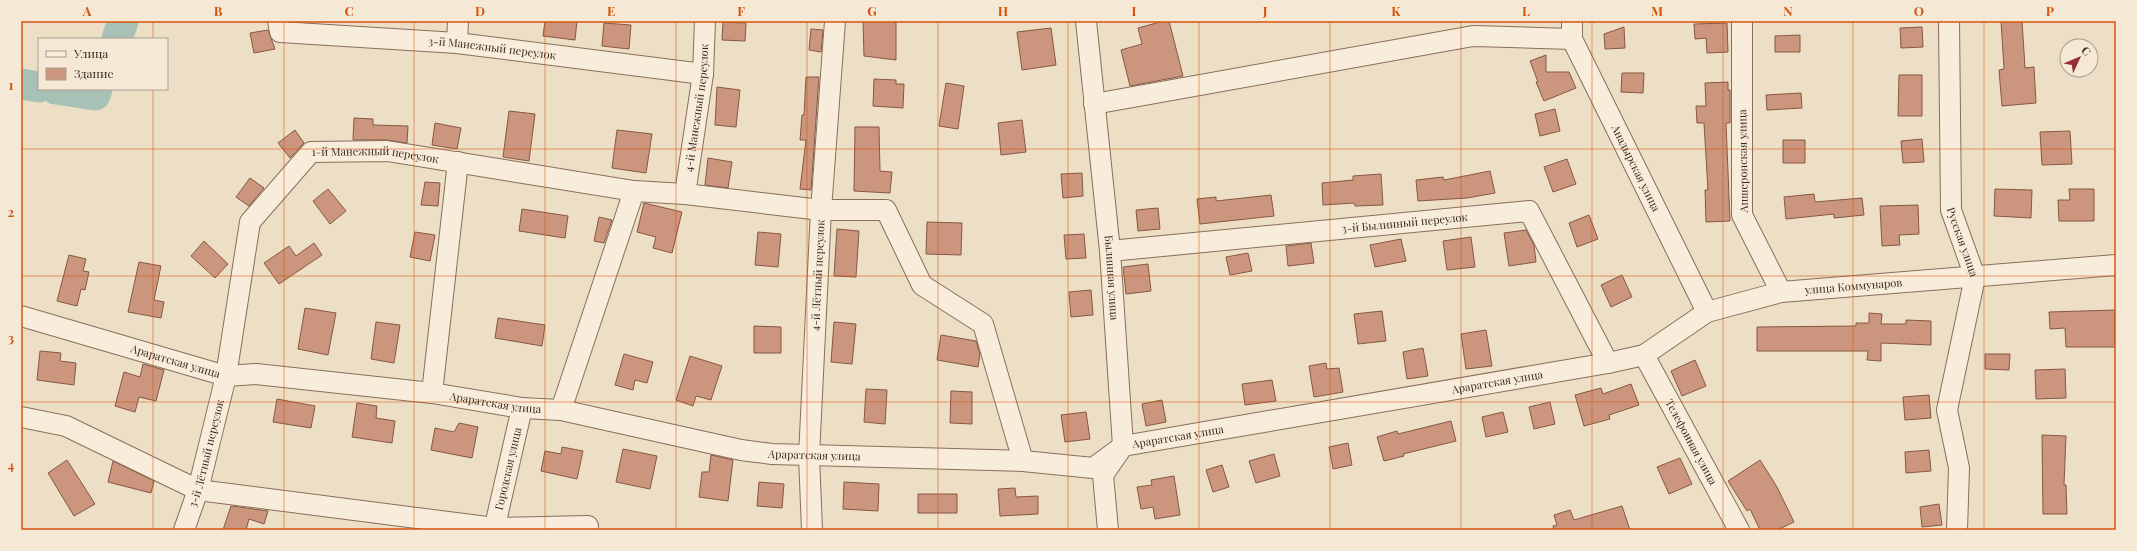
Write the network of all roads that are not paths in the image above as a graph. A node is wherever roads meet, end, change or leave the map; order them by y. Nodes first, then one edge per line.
1 (458, 21) edge
2 (705, 21) edge
3 (835, 21) edge
4 (1086, 21) edge
5 (1742, 21) edge
6 (1949, 21) edge
7 (279, 27) edge
8 (1572, 30) edge
9 (456, 42) junction
10 (703, 74) junction
11 (1094, 104) junction
12 (458, 162) junction
13 (634, 191) junction
14 (686, 194) junction
15 (821, 210) junction
16 (1110, 251) junction
17 (2116, 265) edge
18 (1975, 277) junction
19 (1780, 292) junction
20 (1708, 312) junction
21 (21, 316) edge
22 (1644, 355) junction
23 (1608, 363) junction
24 (226, 376) junction
25 (432, 393) junction
26 (522, 408) junction
27 (561, 410) junction
28 (21, 417) edge
29 (1123, 446) junction
30 (809, 456) junction
31 (1023, 461) junction
32 (198, 490) junction
33 (494, 529) edge
34 (184, 530) edge
35 (587, 530) edge
36 (812, 530) edge
37 (1108, 530) edge
38 (1739, 530) edge
39 (1957, 530) edge

1 - 9 street
2 - 10 street, 4-й Манежный переулок
3 - 15 street, 4-й Лётный переулок
4 - 11 street, Былинная улица
5 - 19 street, Апшеронская улица
6 - 18 street, Русская улица
7 - 9 street, 3-й Манежный переулок
8 - 11 street
8 - 20 street, Анадырская улица
9 - 10 street, 3-й Манежный переулок
10 - 14 street, 4-й Манежный переулок
11 - 16 street, Былинная улица
12 - 13 street, 1-й Манежный переулок
12 - 24 street, 1-й Манежный переулок
12 - 25 street
13 - 14 street, 1-й Манежный переулок
13 - 27 street
14 - 15 street, 1-й Манежный переулок
15 - 30 street, 4-й Лётный переулок
15 - 31 street, 1-й Манежный переулок
16 - 23 street, 3-й Былинный переулок
16 - 29 street, Былинная улица
17 - 18 street, улица Коммунаров
18 - 19 street, улица Коммунаров
18 - 39 street, Русская улица
19 - 20 street, улица Коммунаров
20 - 22 street, улица Коммунаров
21 - 24 street, Араратская улица
22 - 23 street, улица Коммунаров
22 - 38 street, Телефонная улица
23 - 29 street, Араратская улица
24 - 25 street, Араратская улица
24 - 32 street, 3-й Лётный переулок
25 - 26 street, Араратская улица
26 - 27 street, Араратская улица
26 - 33 street, Городская улица
27 - 30 street, Араратская улица
28 - 32 street
29 - 31 street, Араратская улица
29 - 37 street
30 - 31 street, Араратская улица
30 - 36 street, 4-й Лётный переулок
32 - 33 street
32 - 34 street, 3-й Лётный переулок
33 - 35 street

